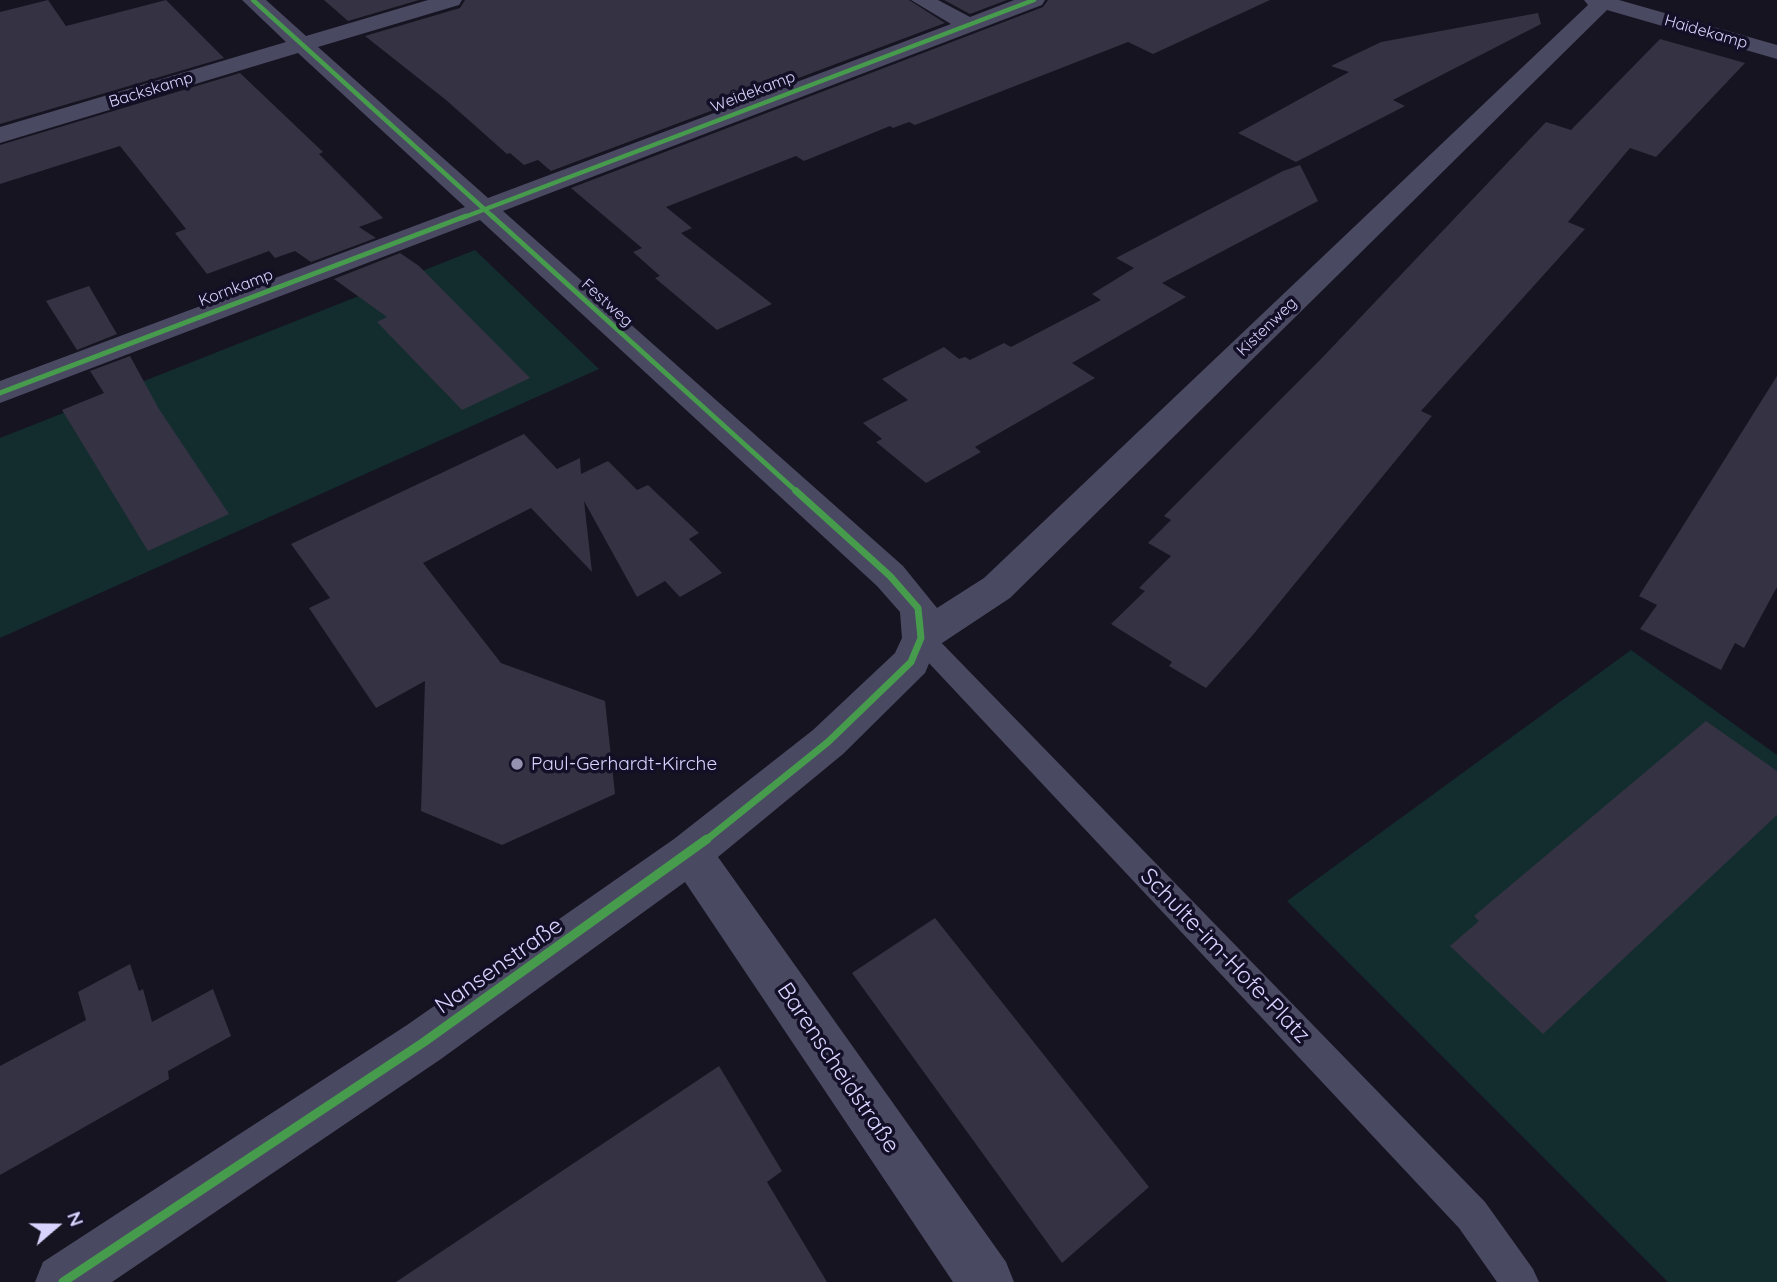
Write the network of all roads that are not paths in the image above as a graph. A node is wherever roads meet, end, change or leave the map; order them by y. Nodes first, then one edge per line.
1 (253, 0) edge
2 (451, 0) edge
3 (922, 0) edge
4 (1034, 0) edge
5 (1601, 1) edge
6 (969, 24) junction
7 (303, 45) junction
8 (1777, 52) edge
9 (0, 135) edge
10 (482, 209) junction
11 (0, 393) edge
12 (921, 638) junction
13 (691, 853) junction
14 (62, 1282) edge
15 (986, 1282) edge
16 (1520, 1282) edge

1 - 7 street, Festweg
2 - 7 street, Backskamp
3 - 6 street
4 - 6 street, Weidekamp
5 - 8 street, Haidekamp
5 - 12 street, Kistenweg
6 - 10 street, Weidekamp
7 - 9 street, Backskamp
7 - 10 street, Festweg
10 - 11 street, Kornkamp
10 - 12 street, Festweg
12 - 13 street, Nansenstraße
12 - 16 lane, Schulte-im-Hofe-Platz
13 - 14 street, Nansenstraße
13 - 15 street, Barenscheidstraße

